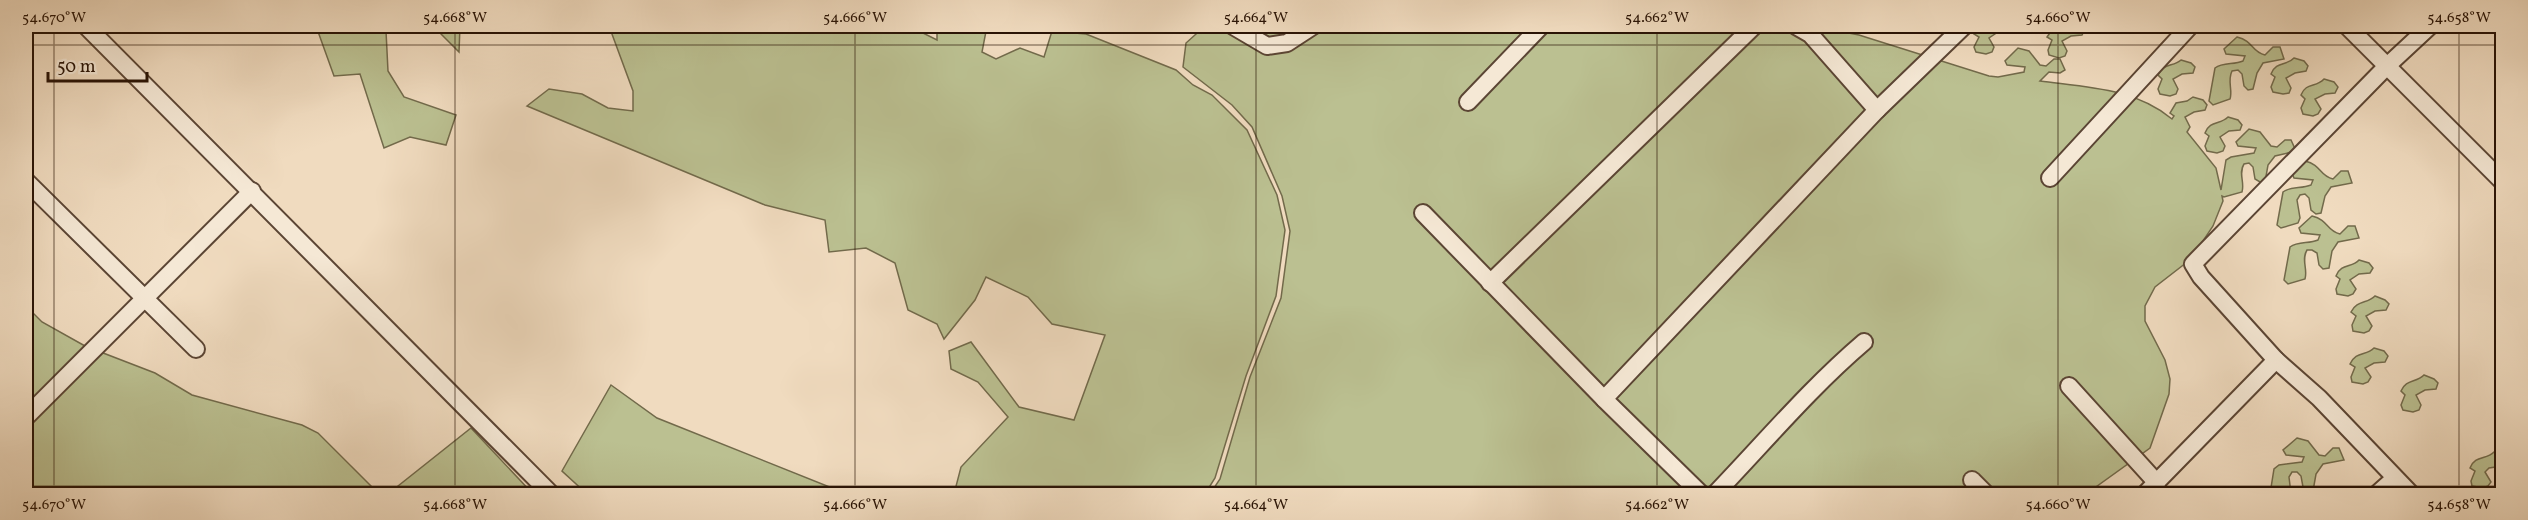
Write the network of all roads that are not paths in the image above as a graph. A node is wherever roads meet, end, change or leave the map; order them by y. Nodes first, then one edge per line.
1 (86, 26) edge
2 (1233, 26) edge
3 (1313, 26) edge
4 (1541, 26) edge
5 (1754, 26) edge
6 (1796, 26) edge
7 (1964, 26) edge
8 (2190, 26) edge
9 (2347, 26) edge
10 (2430, 26) edge
11 (2387, 66) junction
12 (1468, 102) dead end
13 (1877, 110) junction
14 (2050, 178) dead end
15 (26, 181) edge
16 (2502, 181) edge
17 (252, 191) junction
18 (1423, 213) dead end
19 (1490, 283) junction
20 (144, 299) junction
21 (1864, 342) dead end
22 (196, 349) dead end
23 (2276, 360) junction
24 (2069, 386) dead end
25 (1604, 399) junction
26 (26, 417) edge
27 (2395, 478) junction
28 (1972, 480) dead end
29 (2157, 483) junction
30 (551, 495) edge
31 (1701, 495) edge
32 (1715, 495) edge
33 (1986, 495) edge
34 (2145, 495) edge
35 (2377, 495) edge
36 (2411, 495) edge

1 - 17 street
2 - 3 street
4 - 12 street
5 - 19 street
6 - 13 street
7 - 13 street
8 - 14 street
9 - 11 street
10 - 11 street
11 - 16 street
11 - 23 street
13 - 25 street
15 - 20 street
17 - 20 street
17 - 30 street
18 - 19 street
19 - 25 street
20 - 22 street
20 - 26 street
21 - 32 street
23 - 27 street
23 - 29 street
24 - 29 street
25 - 31 street
27 - 35 street
27 - 36 street
28 - 33 street
29 - 34 street

